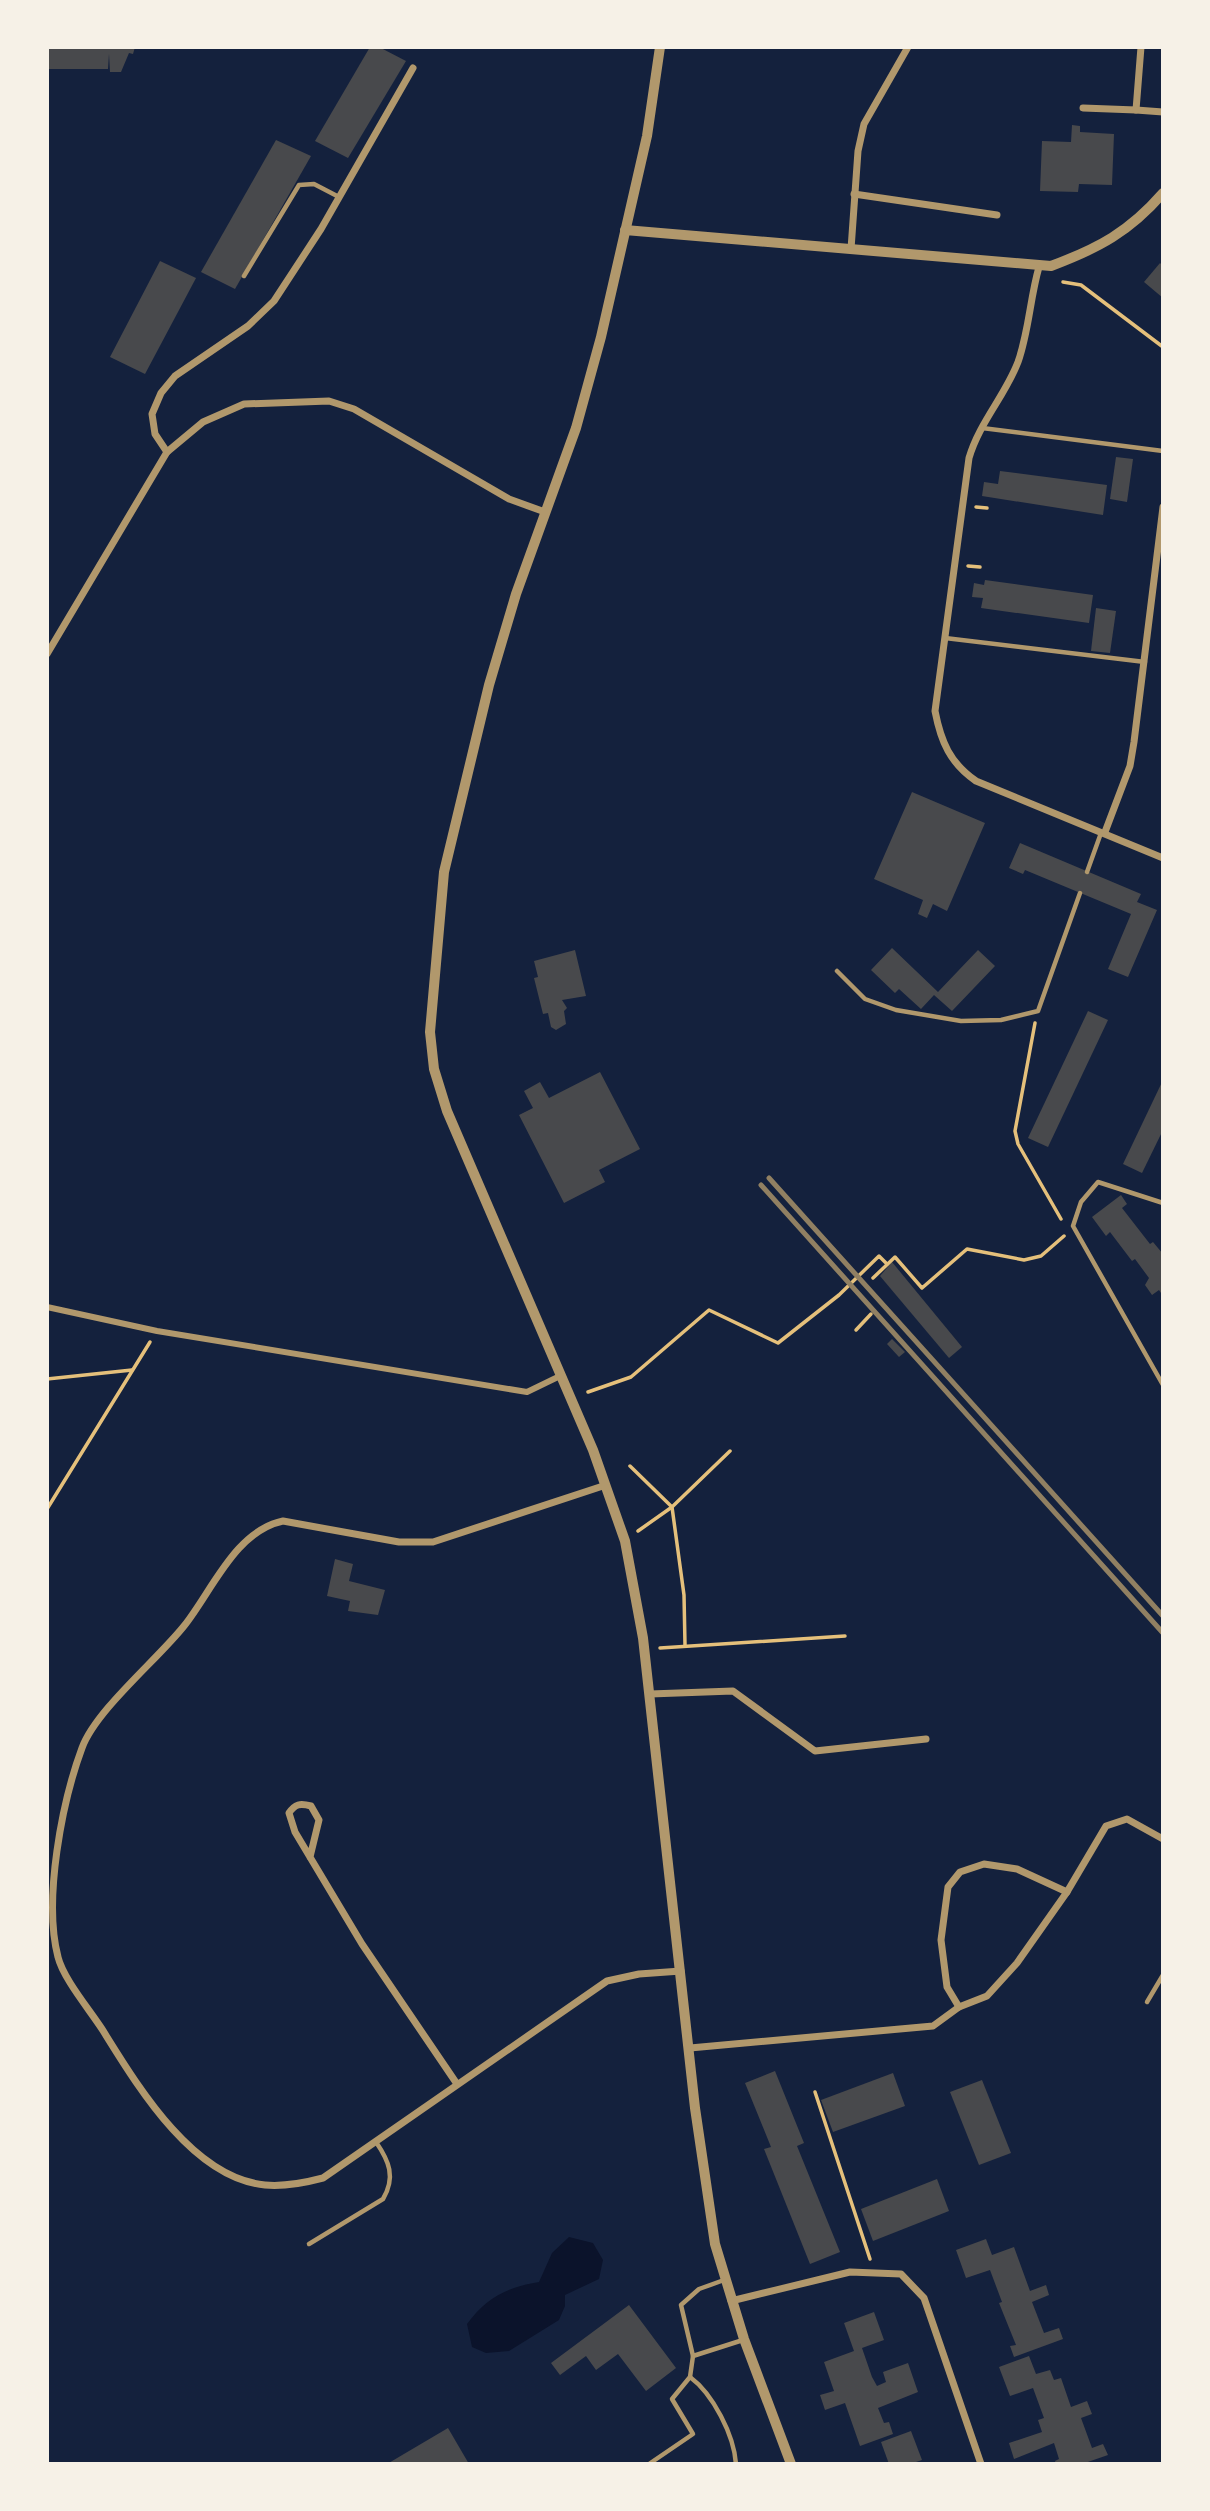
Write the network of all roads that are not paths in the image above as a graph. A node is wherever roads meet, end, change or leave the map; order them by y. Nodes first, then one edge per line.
1 (660, 47) edge
2 (908, 47) edge
3 (1141, 47) edge
4 (414, 68) dead end
5 (1083, 108) dead end
6 (1136, 110) junction
7 (1163, 112) edge
8 (1163, 193) edge
9 (854, 194) junction
10 (339, 197) junction
11 (997, 215) dead end
12 (625, 230) junction
13 (851, 249) junction
14 (1039, 267) junction
15 (244, 276) dead end
16 (981, 428) junction
17 (1163, 451) edge
18 (167, 452) junction
19 (1163, 507) edge
20 (545, 512) junction
21 (944, 638) junction
22 (47, 654) edge
23 (1144, 662) junction
24 (1103, 832) junction
25 (1163, 858) edge
26 (1087, 872) dead end
27 (1080, 893) dead end
28 (837, 971) dead end
29 (1162, 1202) edge
30 (47, 1307) edge
31 (560, 1376) junction
32 (1163, 1385) edge
33 (606, 1485) junction
34 (650, 1693) junction
35 (926, 1739) dead end
36 (1163, 1839) edge
37 (310, 1857) junction
38 (1067, 1892) junction
39 (681, 1971) junction
40 (1163, 1975) edge
41 (1147, 2002) dead end
42 (960, 2007) junction
43 (690, 2048) junction
44 (457, 2084) junction
45 (376, 2142) junction
46 (309, 2244) dead end
47 (725, 2280) junction
48 (732, 2301) junction
49 (744, 2339) junction
50 (693, 2356) junction
51 (690, 2377) junction
52 (649, 2464) edge
53 (736, 2464) edge
54 (791, 2464) edge
55 (981, 2464) edge

1 - 12 street
2 - 9 street
3 - 6 street
4 - 10 street
5 - 6 street
6 - 7 street
8 - 14 street
9 - 11 street
9 - 13 street
10 - 15 lane
10 - 18 street
12 - 13 street
12 - 20 street
13 - 14 street
14 - 16 street
16 - 17 lane
16 - 21 street
18 - 20 street
18 - 22 street
19 - 23 street
20 - 31 street
21 - 23 lane
21 - 24 street
23 - 24 street
24 - 25 street
24 - 26 lane
27 - 28 lane
29 - 32 lane
30 - 31 street
31 - 33 street
33 - 34 street
33 - 45 street
34 - 35 street
34 - 39 street
36 - 38 street
37 - 37 street
37 - 44 street
38 - 42 street
38 - 42 street
39 - 43 street
39 - 44 street
40 - 41 lane
42 - 43 street
43 - 47 street
44 - 45 street
45 - 46 lane
47 - 48 street
47 - 50 lane
48 - 49 street
48 - 55 street
49 - 50 lane
49 - 54 street
50 - 51 lane
51 - 52 lane
51 - 53 lane

